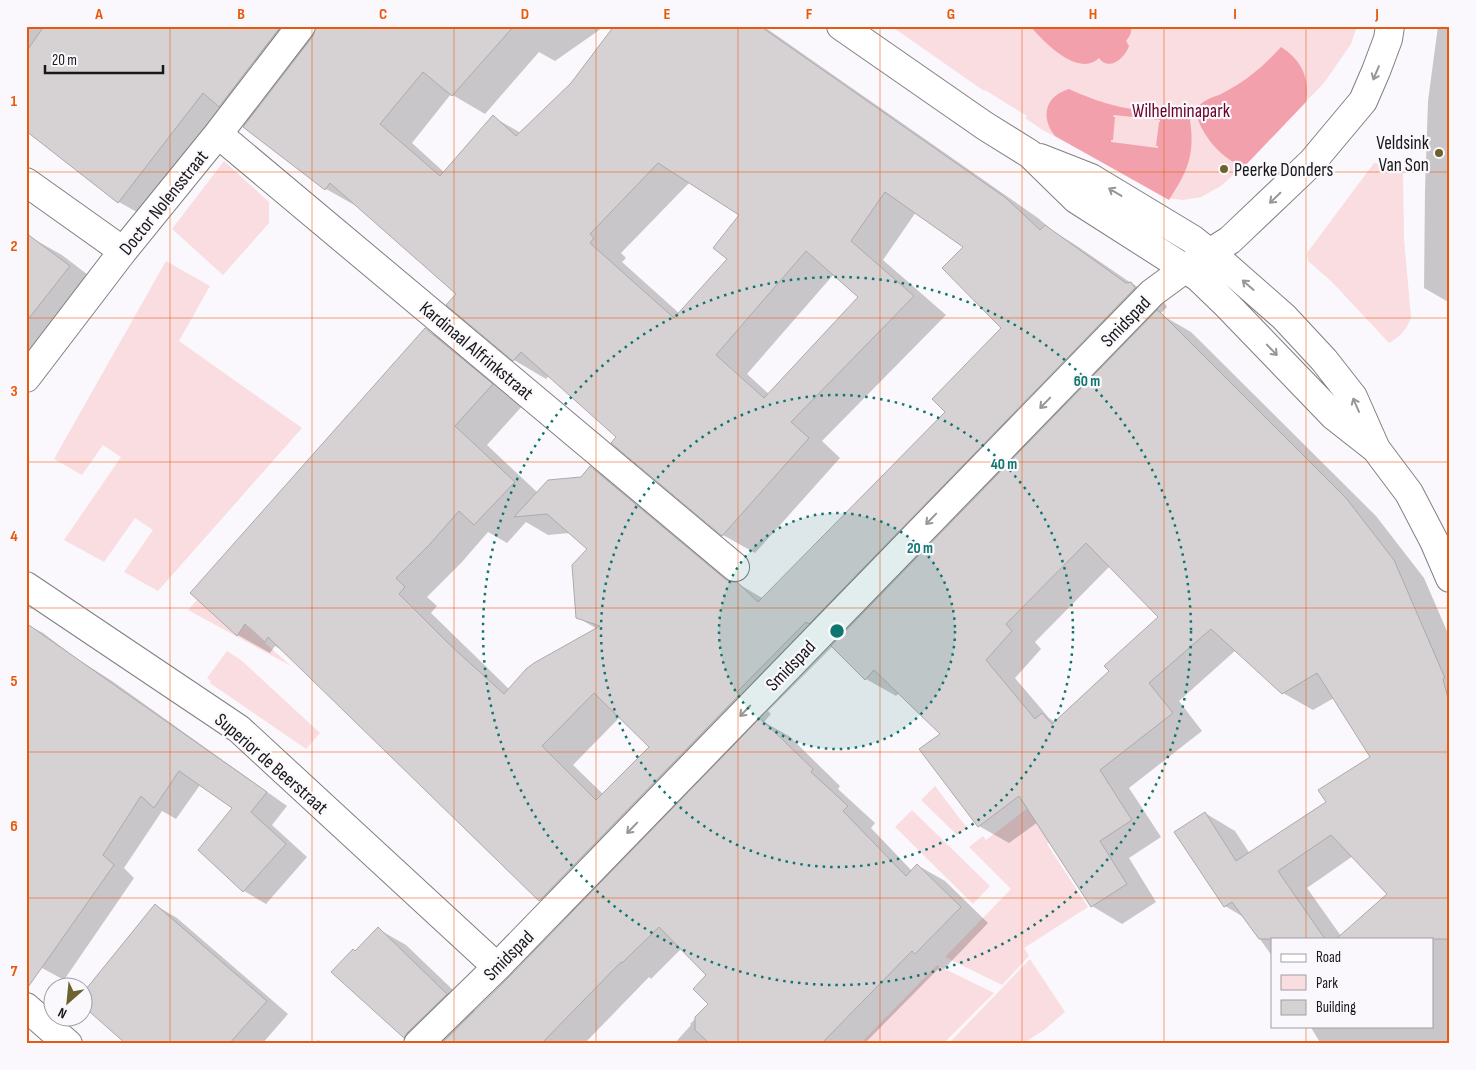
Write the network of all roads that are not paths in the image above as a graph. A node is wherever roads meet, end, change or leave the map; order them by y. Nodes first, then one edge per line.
1 (301, 26) edge
2 (841, 26) edge
3 (1390, 26) edge
4 (218, 134) junction
5 (1030, 154) junction
6 (26, 182) edge
7 (123, 250) junction
8 (1210, 253) junction
9 (1186, 268) junction
10 (26, 378) edge
11 (1376, 449) junction
12 (735, 567) dead end
13 (1450, 578) edge
14 (26, 586) edge
15 (497, 967) junction
16 (26, 1007) edge
17 (68, 1044) edge
18 (418, 1044) edge

1 - 4 street, Doctor Nolensstraat
2 - 5 street
3 -> 8 street
4 - 7 street, Doctor Nolensstraat
4 - 12 street, Kardinaal Alfrinkstraat
8 -> 5 street
5 - 9 street
6 - 7 street
7 - 10 street, Doctor Nolensstraat
8 - 9 street
11 -> 8 street
9 -> 11 street
9 -> 15 street, Smidspad
11 - 13 street
14 - 15 street, Superior de Beerstraat
15 - 18 street, Smidspad
16 - 17 street

